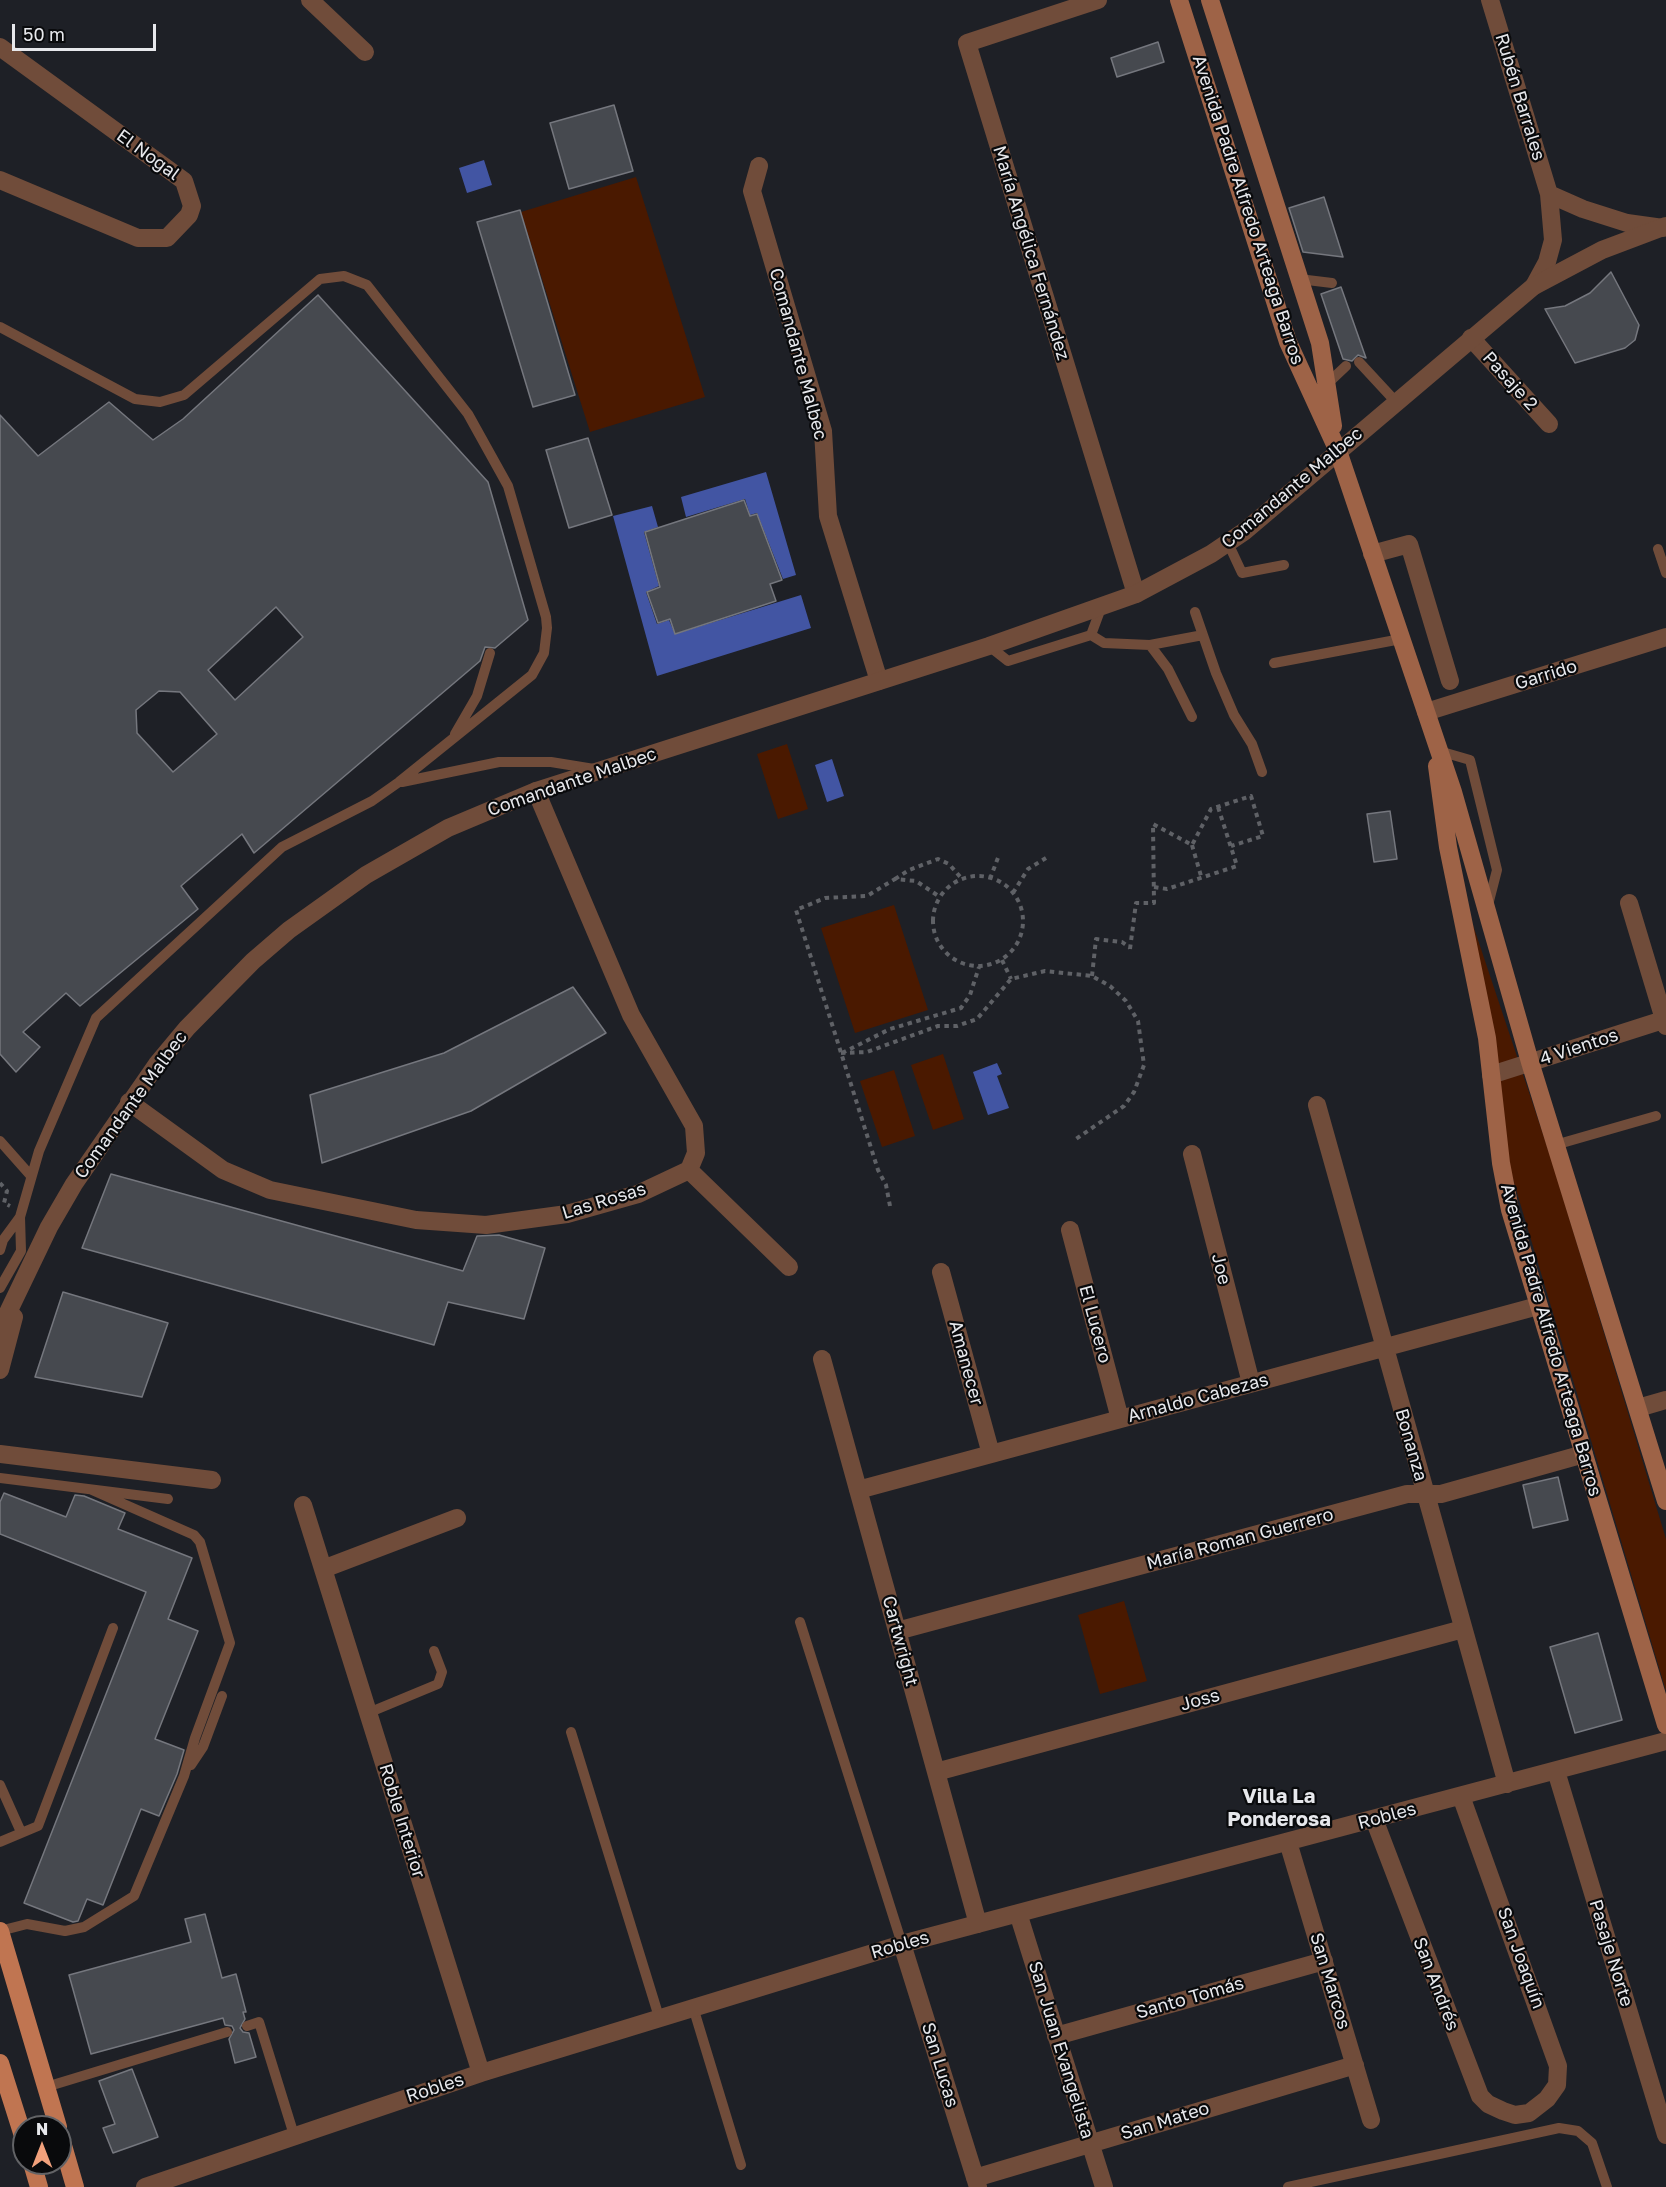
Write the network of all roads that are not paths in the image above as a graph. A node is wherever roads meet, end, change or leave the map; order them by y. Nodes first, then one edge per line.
1 (310, 0) edge
2 (1098, 0) edge
3 (1179, 0) edge
4 (1210, 0) edge
5 (1490, 0) edge
6 (0, 46) edge
7 (365, 52) dead end
8 (759, 166) dead end
9 (0, 180) edge
10 (1549, 194) junction
11 (1664, 227) edge
12 (1299, 279) junction
13 (1332, 283) dead end
14 (1534, 286) junction
15 (0, 327) edge
16 (1471, 338) junction
17 (1359, 362) dead end
18 (1346, 366) dead end
19 (1327, 384) junction
20 (1396, 402) junction
21 (1549, 424) dead end
22 (1338, 451) junction
23 (1228, 543) junction
24 (1658, 549) dead end
25 (1372, 554) junction
26 (1284, 565) dead end
27 (1666, 573) edge
28 (1136, 594) junction
29 (1101, 608) junction
30 (1195, 612) dead end
31 (1091, 635) junction
32 (1203, 635) junction
33 (1666, 637) edge
34 (1401, 639) junction
35 (1150, 645) junction
36 (989, 646) junction
37 (490, 653) dead end
38 (1274, 663) dead end
39 (879, 681) junction
40 (1450, 681) dead end
41 (1426, 712) junction
42 (1192, 717) dead end
43 (1436, 742) junction
44 (448, 744) junction
45 (600, 771) junction
46 (1262, 772) dead end
47 (399, 782) junction
48 (536, 791) junction
49 (1629, 903) dead end
50 (1487, 908) junction
51 (1665, 1021) edge
52 (1530, 1062) junction
53 (1491, 1075) junction
54 (129, 1102) junction
55 (1317, 1105) dead end
56 (1656, 1116) dead end
57 (0, 1141) edge
58 (1555, 1145) junction
59 (1192, 1154) dead end
60 (689, 1170) junction
61 (31, 1176) junction
62 (20, 1217) junction
63 (1070, 1230) dead end
64 (0, 1250) edge
65 (789, 1267) dead end
66 (27, 1272) junction
67 (941, 1272) dead end
68 (0, 1288) edge
69 (1538, 1306) junction
70 (0, 1329) edge
71 (1384, 1347) junction
72 (822, 1359) dead end
73 (0, 1370) edge
74 (1251, 1383) junction
75 (1666, 1400) edge
76 (1638, 1408) junction
77 (1120, 1419) junction
78 (0, 1454) edge
79 (991, 1454) junction
80 (1584, 1454) junction
81 (1663, 1478) edge
82 (2, 1479) edge
83 (212, 1480) dead end
84 (92, 1490) junction
85 (858, 1490) junction
86 (0, 1492) edge
87 (1425, 1494) junction
88 (168, 1499) dead end
89 (1666, 1501) edge
90 (303, 1505) dead end
91 (457, 1518) dead end
92 (323, 1569) junction
93 (800, 1622) dead end
94 (113, 1628) dead end
95 (1463, 1629) junction
96 (897, 1631) junction
97 (434, 1651) dead end
98 (222, 1696) dead end
99 (368, 1713) junction
100 (1666, 1725) edge
101 (571, 1732) dead end
102 (1666, 1742) edge
103 (1556, 1771) junction
104 (936, 1772) junction
105 (184, 1776) junction
106 (1507, 1784) junction
107 (0, 1785) edge
108 (1461, 1796) junction
109 (1374, 1819) junction
110 (21, 1832) junction
111 (0, 1842) edge
112 (1288, 1842) junction
113 (1018, 1913) junction
114 (978, 1924) junction
115 (0, 1931) edge
116 (902, 1944) junction
117 (1324, 1961) junction
118 (693, 2007) junction
119 (659, 2017) junction
120 (247, 2026) dead end
121 (227, 2032) dead end
122 (1056, 2036) junction
123 (0, 2063) edge
124 (1355, 2065) junction
125 (481, 2073) junction
126 (46, 2088) junction
127 (1529, 2113) joint
128 (16, 2115) edge
129 (54, 2115) edge
130 (1371, 2120) dead end
131 (294, 2135) junction
132 (1666, 2135) edge
133 (1090, 2144) junction
134 (741, 2165) dead end
135 (977, 2182) edge
136 (145, 2187) edge
137 (1104, 2187) edge
138 (1288, 2187) edge
139 (1607, 2187) edge

1 - 7 street
2 - 28 street, María Angélica Fernández
3 - 22 main road, Avenida Padre Alfredo Arteaga Barros
4 - 12 main road, Avenida Padre Alfredo Arteaga Barros
5 - 10 street, Rubén Barrales
6 - 9 street, El Nogal
8 - 39 street, Comandante Malbec
10 - 11 street
10 - 14 street, Rubén Barrales
11 - 14 street, Comandante Malbec
12 - 13 lane
12 - 19 main road, Avenida Padre Alfredo Arteaga Barros
14 - 16 street, Comandante Malbec
15 - 44 lane
16 - 20 street, Comandante Malbec
16 - 21 street, Pasaje 2
17 - 20 lane
18 - 19 lane
19 - 22 main road, Avenida Padre Alfredo Arteaga Barros
20 - 22 street, Comandante Malbec
22 - 23 street, Comandante Malbec
22 - 25 main road, Avenida Padre Alfredo Arteaga Barros
23 - 26 lane
23 - 28 street, Comandante Malbec
24 - 27 lane
25 - 34 main road, Avenida Padre Alfredo Arteaga Barros
25 - 40 street
28 - 29 street, Comandante Malbec
29 - 31 lane
29 - 36 street, Comandante Malbec
30 - 32 lane
31 - 35 lane
31 - 36 lane
32 - 35 lane
32 - 46 lane
33 - 41 street, Garrido
34 - 38 lane
34 - 41 main road, Avenida Padre Alfredo Arteaga Barros
35 - 42 lane
36 - 39 street, Comandante Malbec
37 - 44 lane
39 - 45 street, Comandante Malbec
41 - 43 main road, Avenida Padre Alfredo Arteaga Barros
43 - 50 main road, Avenida Padre Alfredo Arteaga Barros
43 - 50 lane
43 - 53 main road, Avenida Padre Alfredo Arteaga Barros
44 - 47 lane
45 - 47 lane
45 - 48 street, Comandante Malbec
47 - 61 lane
48 - 54 street, Comandante Malbec
48 - 60 street
49 - 51 street
50 - 52 main road, Avenida Padre Alfredo Arteaga Barros
51 - 52 street, 4 Vientos
52 - 53 street, 4 Vientos
52 - 58 main road, Avenida Padre Alfredo Arteaga Barros
53 - 69 main road, Avenida Padre Alfredo Arteaga Barros
54 - 60 street, Las Rosas
54 - 66 street, Comandante Malbec
55 - 71 street, Bonanza
56 - 58 lane
57 - 61 lane
58 - 76 main road, Avenida Padre Alfredo Arteaga Barros
59 - 74 street, Joe
60 - 65 street
61 - 62 lane
62 - 64 lane
62 - 68 lane
63 - 77 street, El Lucero
66 - 70 street, Comandante Malbec
66 - 73 street, Comandante Malbec
67 - 79 street, Amanecer
69 - 71 street, Arnaldo Cabezas
69 - 80 main road, Avenida Padre Alfredo Arteaga Barros
71 - 74 street, Arnaldo Cabezas
71 - 87 street, Bonanza
72 - 85 street, Cartwright
74 - 77 street, Arnaldo Cabezas
75 - 76 street
76 - 81 main road, Avenida Padre Alfredo Arteaga Barros
77 - 79 street, Arnaldo Cabezas
78 - 83 street
79 - 85 street, Arnaldo Cabezas
80 - 87 street, María Roman Guerrero
80 - 100 main road, Avenida Padre Alfredo Arteaga Barros
81 - 89 main road, Avenida Padre Alfredo Arteaga Barros
82 - 84 lane
82 - 86 lane
84 - 88 lane
84 - 105 lane
85 - 96 street, Cartwright
87 - 95 street, Bonanza
87 - 96 street, María Roman Guerrero
90 - 92 street, Roble Interior
91 - 92 street
92 - 99 street, Roble Interior
93 - 116 lane
94 - 110 lane
95 - 104 street, Joss
95 - 106 street, Bonanza
96 - 104 street, Cartwright
97 - 99 lane
98 - 105 lane
99 - 125 street, Roble Interior
101 - 119 lane
102 - 103 street, Robles
103 - 106 street, Robles
103 - 132 street, Pasaje Norte
104 - 114 street, Cartwright
105 - 115 lane
106 - 108 street, Robles
107 - 110 lane
108 - 109 street, Robles
108 - 127 street, San Joaquín
109 - 112 street, Robles
109 - 127 street, San Andrés
110 - 111 lane
112 - 113 street, Robles
112 - 117 street, San Marcos
113 - 114 street, Robles
113 - 122 street, San Juan Evangelista
114 - 116 street, Robles
115 - 126 main road
116 - 118 street, Robles
116 - 135 street, San Lucas
117 - 122 street, Santo Tomás
117 - 124 street, San Marcos
118 - 119 street, Robles
118 - 134 lane
119 - 125 street, Robles
120 - 131 lane
121 - 126 lane
122 - 133 street, San Juan Evangelista
123 - 128 main road
124 - 130 street, San Marcos
124 - 133 street, San Mateo
125 - 131 street, Robles
126 - 129 main road
131 - 136 street, Robles
133 - 135 street, San Mateo
133 - 137 street, San Juan Evangelista
138 - 139 lane

